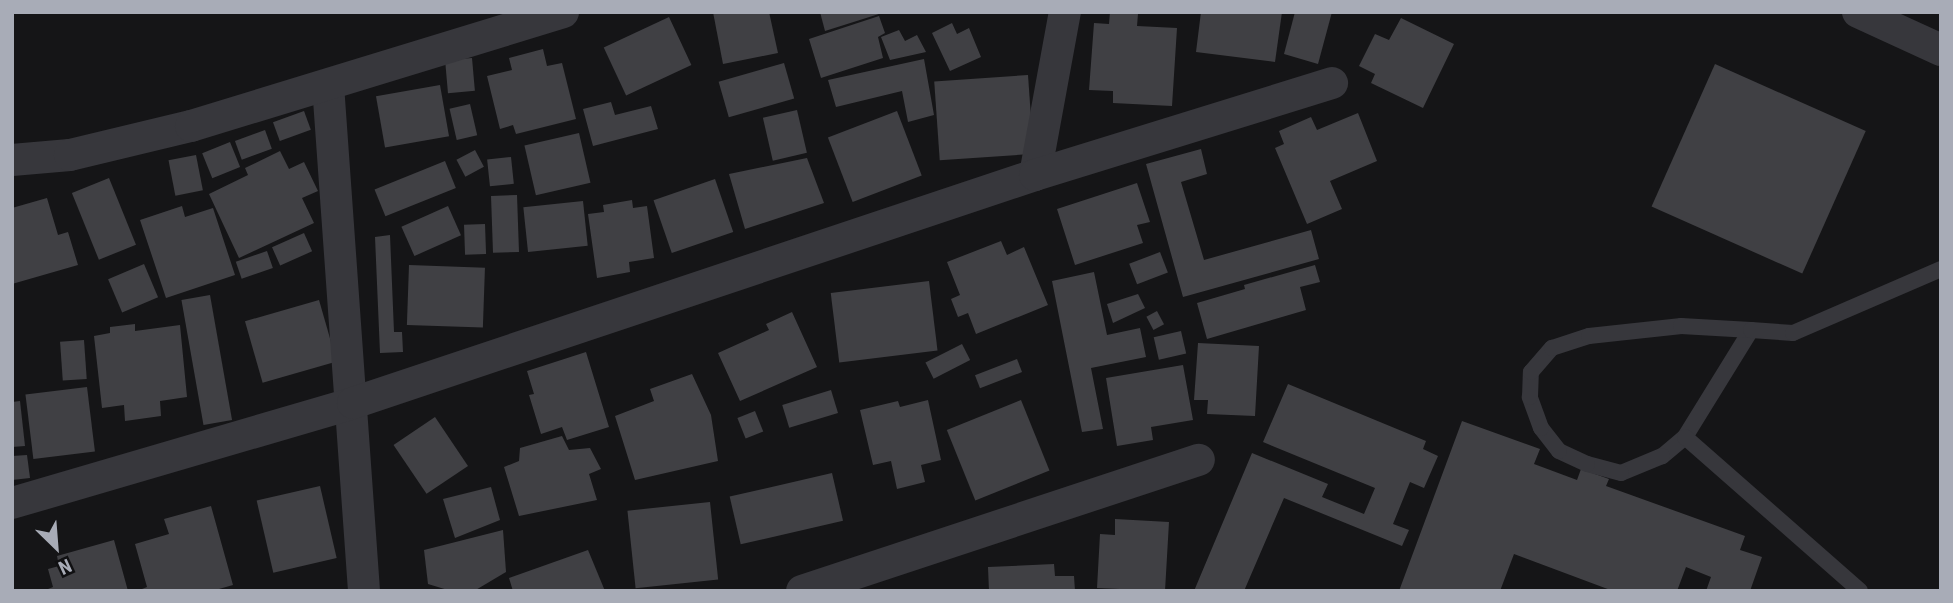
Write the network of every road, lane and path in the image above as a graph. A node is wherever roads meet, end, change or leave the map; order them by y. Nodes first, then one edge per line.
1 (563, 12) edge
2 (1065, 12) edge
3 (1858, 12) edge
4 (1941, 50) edge
5 (1332, 83) dead end
6 (328, 85) junction
7 (12, 160) edge
8 (1035, 176) junction
9 (1941, 269) edge
10 (1751, 330) junction
11 (352, 403) junction
12 (1685, 437) junction
13 (1199, 460) dead end
14 (12, 503) edge
15 (364, 591) edge
16 (802, 591) edge
17 (1860, 591) edge

1 - 6 street
2 - 8 street
3 - 4 street
5 - 8 street
6 - 7 street
6 - 11 street
8 - 11 street
9 - 10 lane
10 - 12 lane
10 - 12 lane
11 - 14 street
11 - 15 street
12 - 17 lane
13 - 16 street

